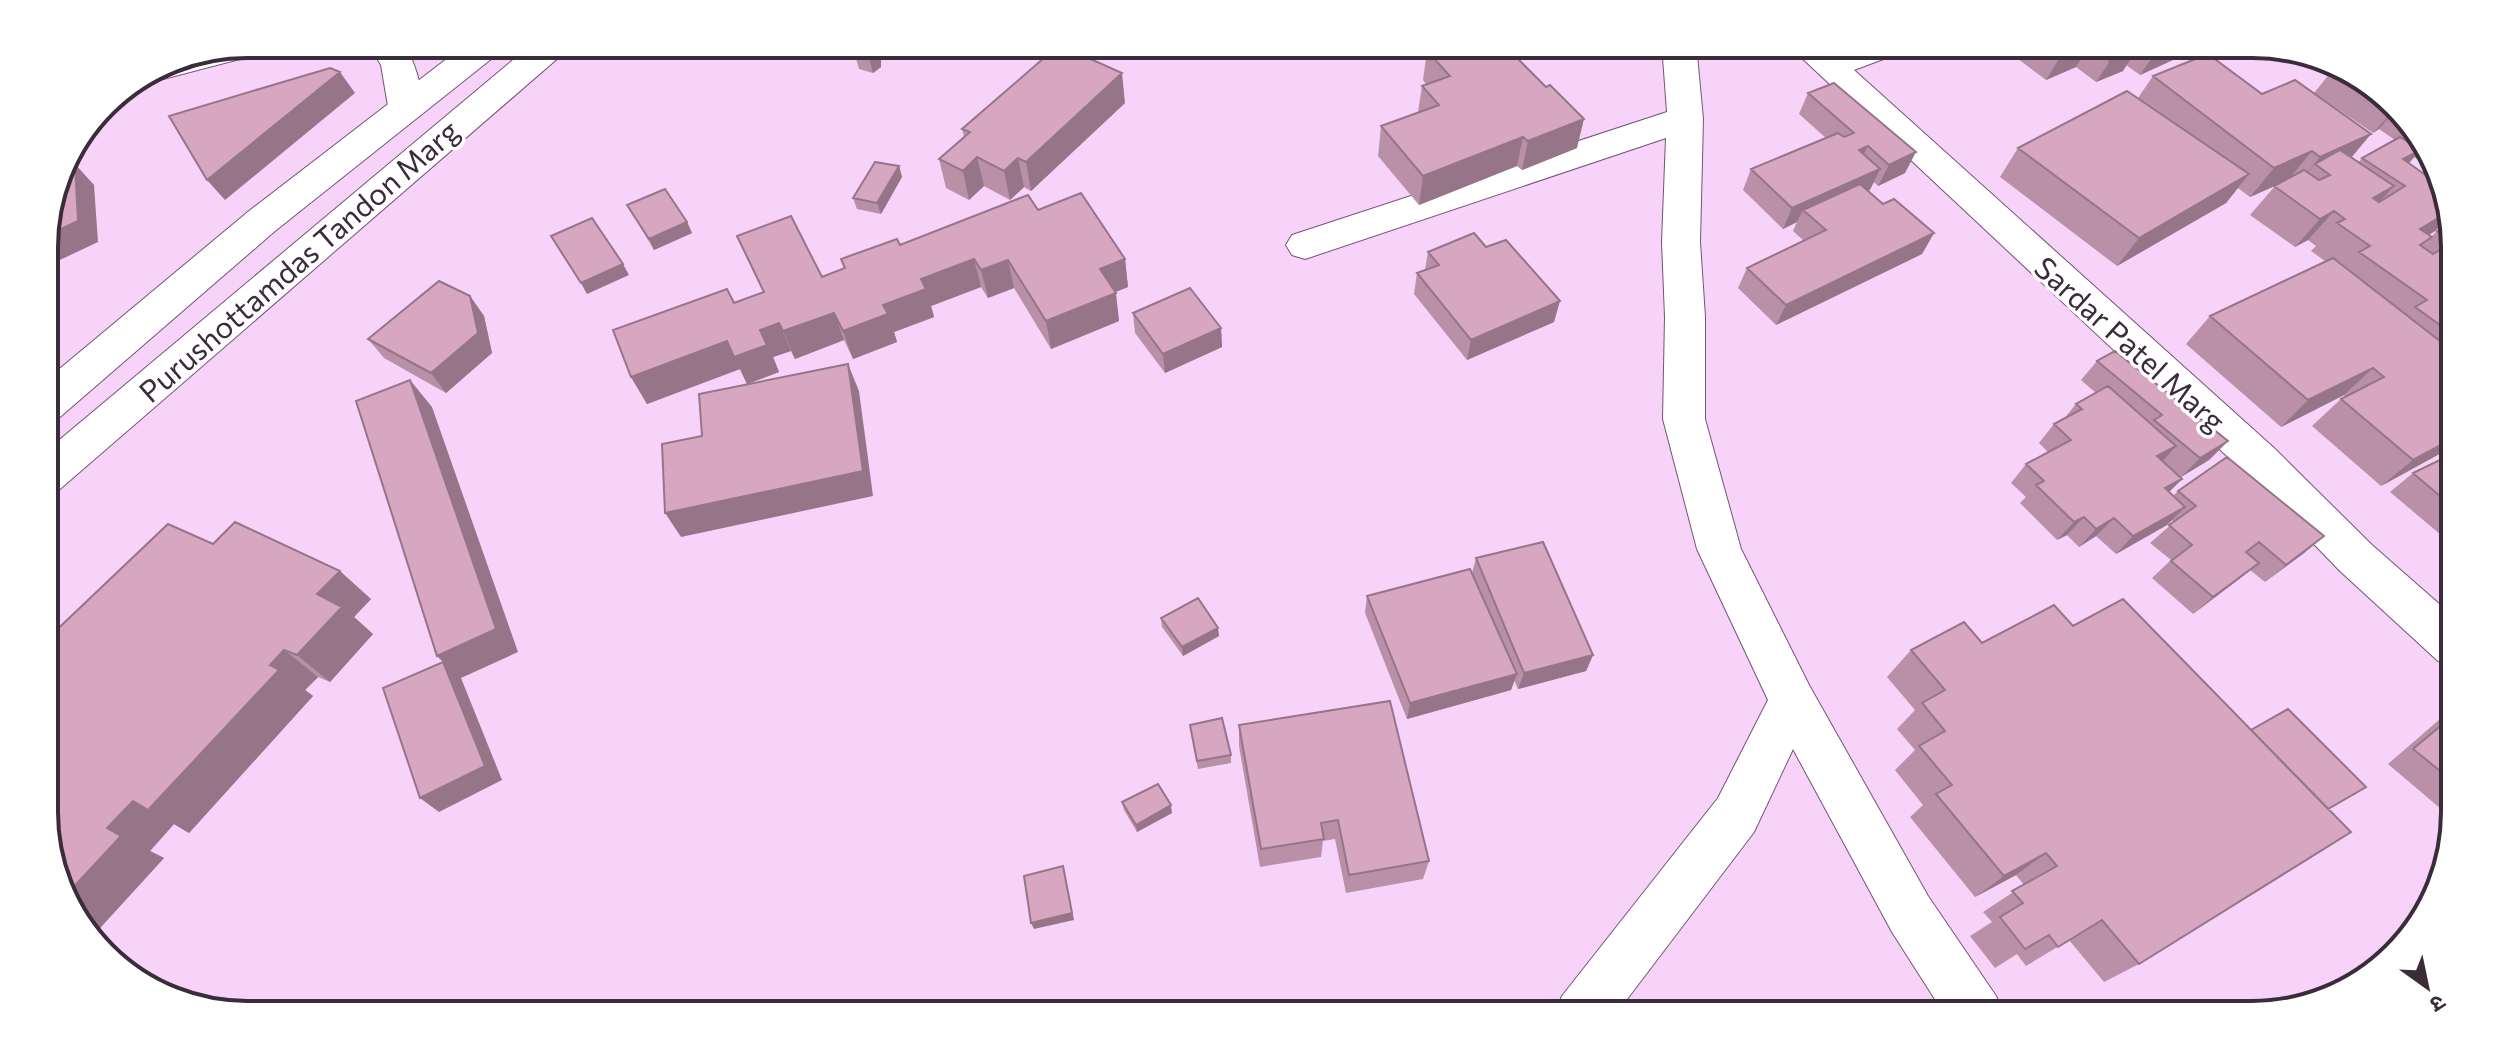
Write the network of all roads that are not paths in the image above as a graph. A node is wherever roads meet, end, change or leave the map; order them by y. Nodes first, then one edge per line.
1 (395, 58) edge
2 (469, 58) edge
3 (535, 58) edge
4 (545, 58) edge
5 (1680, 58) edge
6 (1819, 58) edge
7 (519, 71) junction
8 (406, 106) junction
9 (1685, 119) junction
10 (1305, 245) dead end
11 (58, 394) edge
12 (58, 466) edge
13 (2441, 634) edge
14 (1792, 700) junction
15 (1592, 1001) edge
16 (1968, 1001) edge

1 - 8 street
2 - 8 street, Purushottamdas Tandon Marg
3 - 7 street, Purushottamdas Tandon Marg
4 - 7 street
5 - 9 street
6 - 13 street, Sardar Patel Marg
7 - 12 street, Purushottamdas Tandon Marg
8 - 11 street, Purushottamdas Tandon Marg
9 - 10 street
9 - 14 street
14 - 15 street
14 - 16 street

